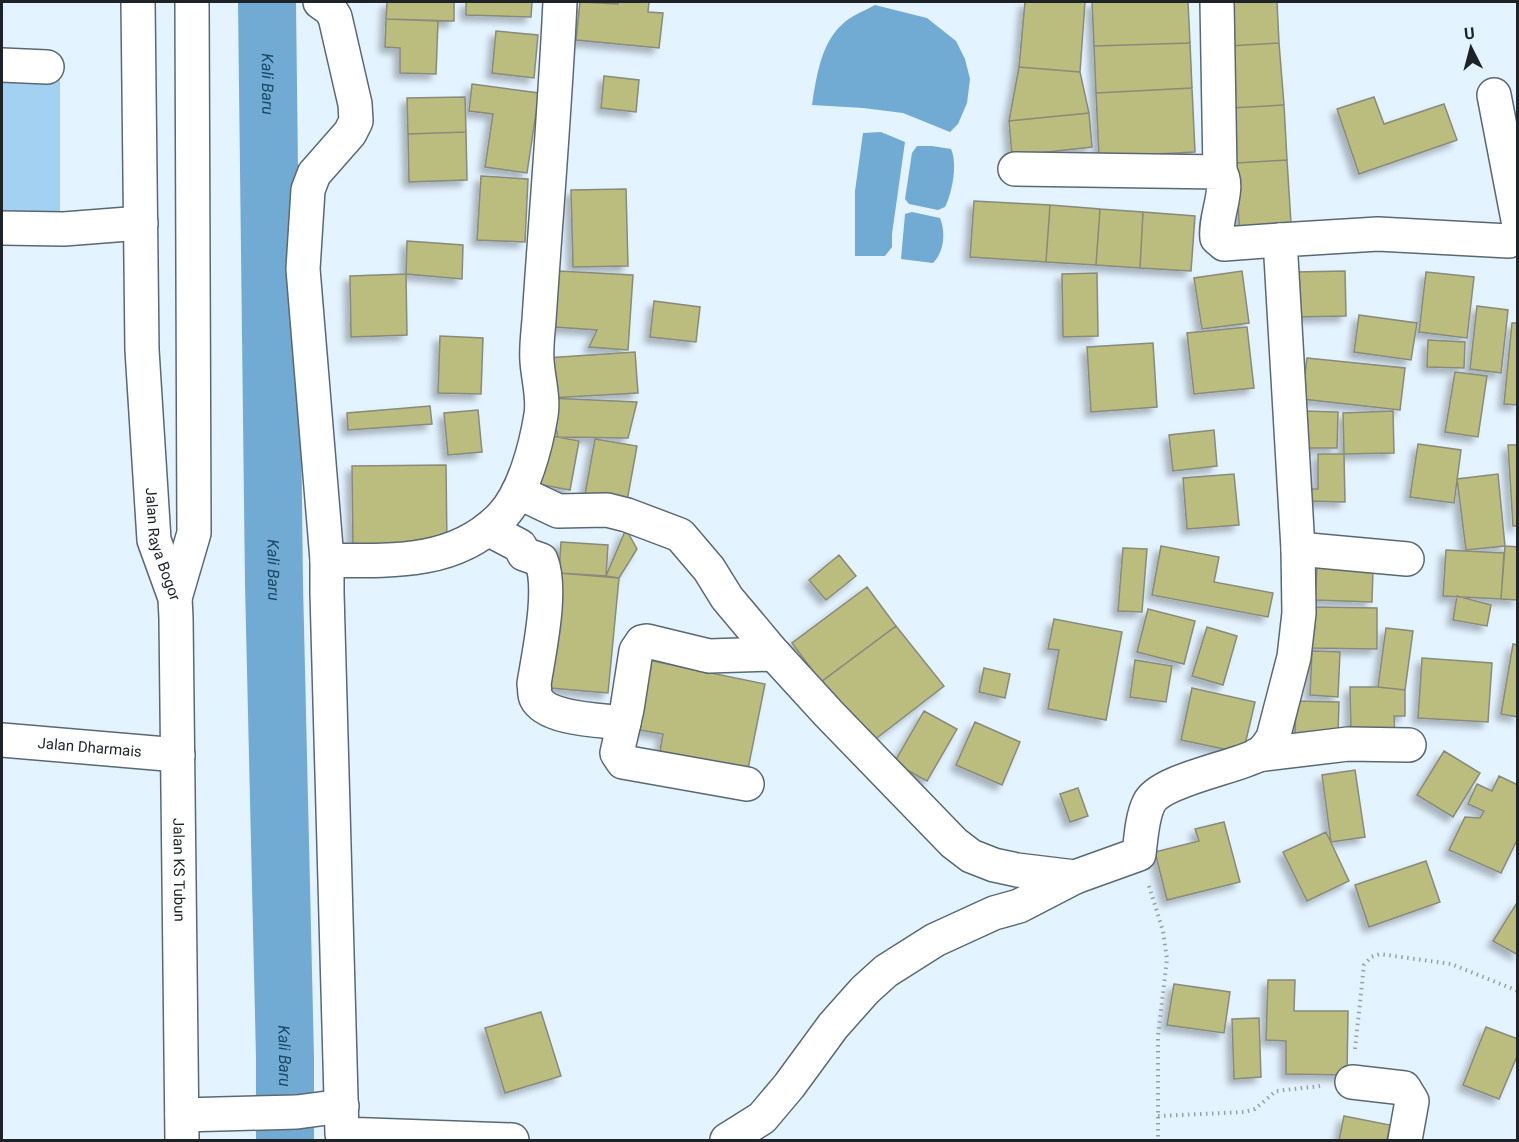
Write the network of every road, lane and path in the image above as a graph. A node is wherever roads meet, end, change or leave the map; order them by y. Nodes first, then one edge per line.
1 (138, 2) edge
2 (192, 2) edge
3 (320, 2) edge
4 (560, 2) edge
5 (1217, 2) edge
6 (2, 65) edge
7 (47, 67) dead end
8 (1494, 95) dead end
9 (1015, 169) dead end
10 (1220, 171) junction
11 (1518, 220) edge
12 (141, 223) junction
13 (2, 228) edge
14 (1518, 233) edge
15 (1280, 240) junction
16 (518, 492) junction
17 (488, 529) junction
18 (1298, 549) junction
19 (1407, 559) dead end
20 (327, 560) junction
21 (175, 598) junction
22 (774, 654) junction
23 (624, 723) junction
24 (2, 740) edge
25 (1409, 745) dead end
26 (178, 754) junction
27 (1257, 755) junction
28 (747, 784) dead end
29 (1139, 854) junction
30 (1076, 877) junction
31 (1518, 991) edge
32 (1352, 1082) junction
33 (1158, 1116) junction
34 (342, 1127) edge
35 (182, 1128) edge
36 (501, 1140) edge
37 (727, 1140) edge
38 (1158, 1140) edge
39 (1405, 1140) edge

1 - 12 main road, Jalan Raya Bogor
2 - 21 main road, Jalan Raya Bogor
3 - 20 main road
4 - 16 main road
5 - 10 main road
6 - 7 main road
8 - 11 main road
9 - 10 main road
10 - 15 main road
12 - 13 main road
12 - 21 main road, Jalan Raya Bogor
14 - 15 main road
15 - 18 main road
16 - 17 main road
16 - 22 main road
17 - 20 main road
17 - 23 main road
18 - 19 main road
18 - 27 main road
20 - 34 main road
21 - 26 main road, Jalan KS Tubun
22 - 23 main road
22 - 30 main road
23 - 28 main road
24 - 26 main road, Jalan Dharmais
25 - 27 main road
26 - 35 main road, Jalan KS Tubun
27 - 29 main road
29 - 30 main road
29 - 33 path
30 - 37 main road
31 - 32 path
32 - 33 path
32 - 39 main road
33 - 38 path
34 - 35 main road
34 - 36 main road

